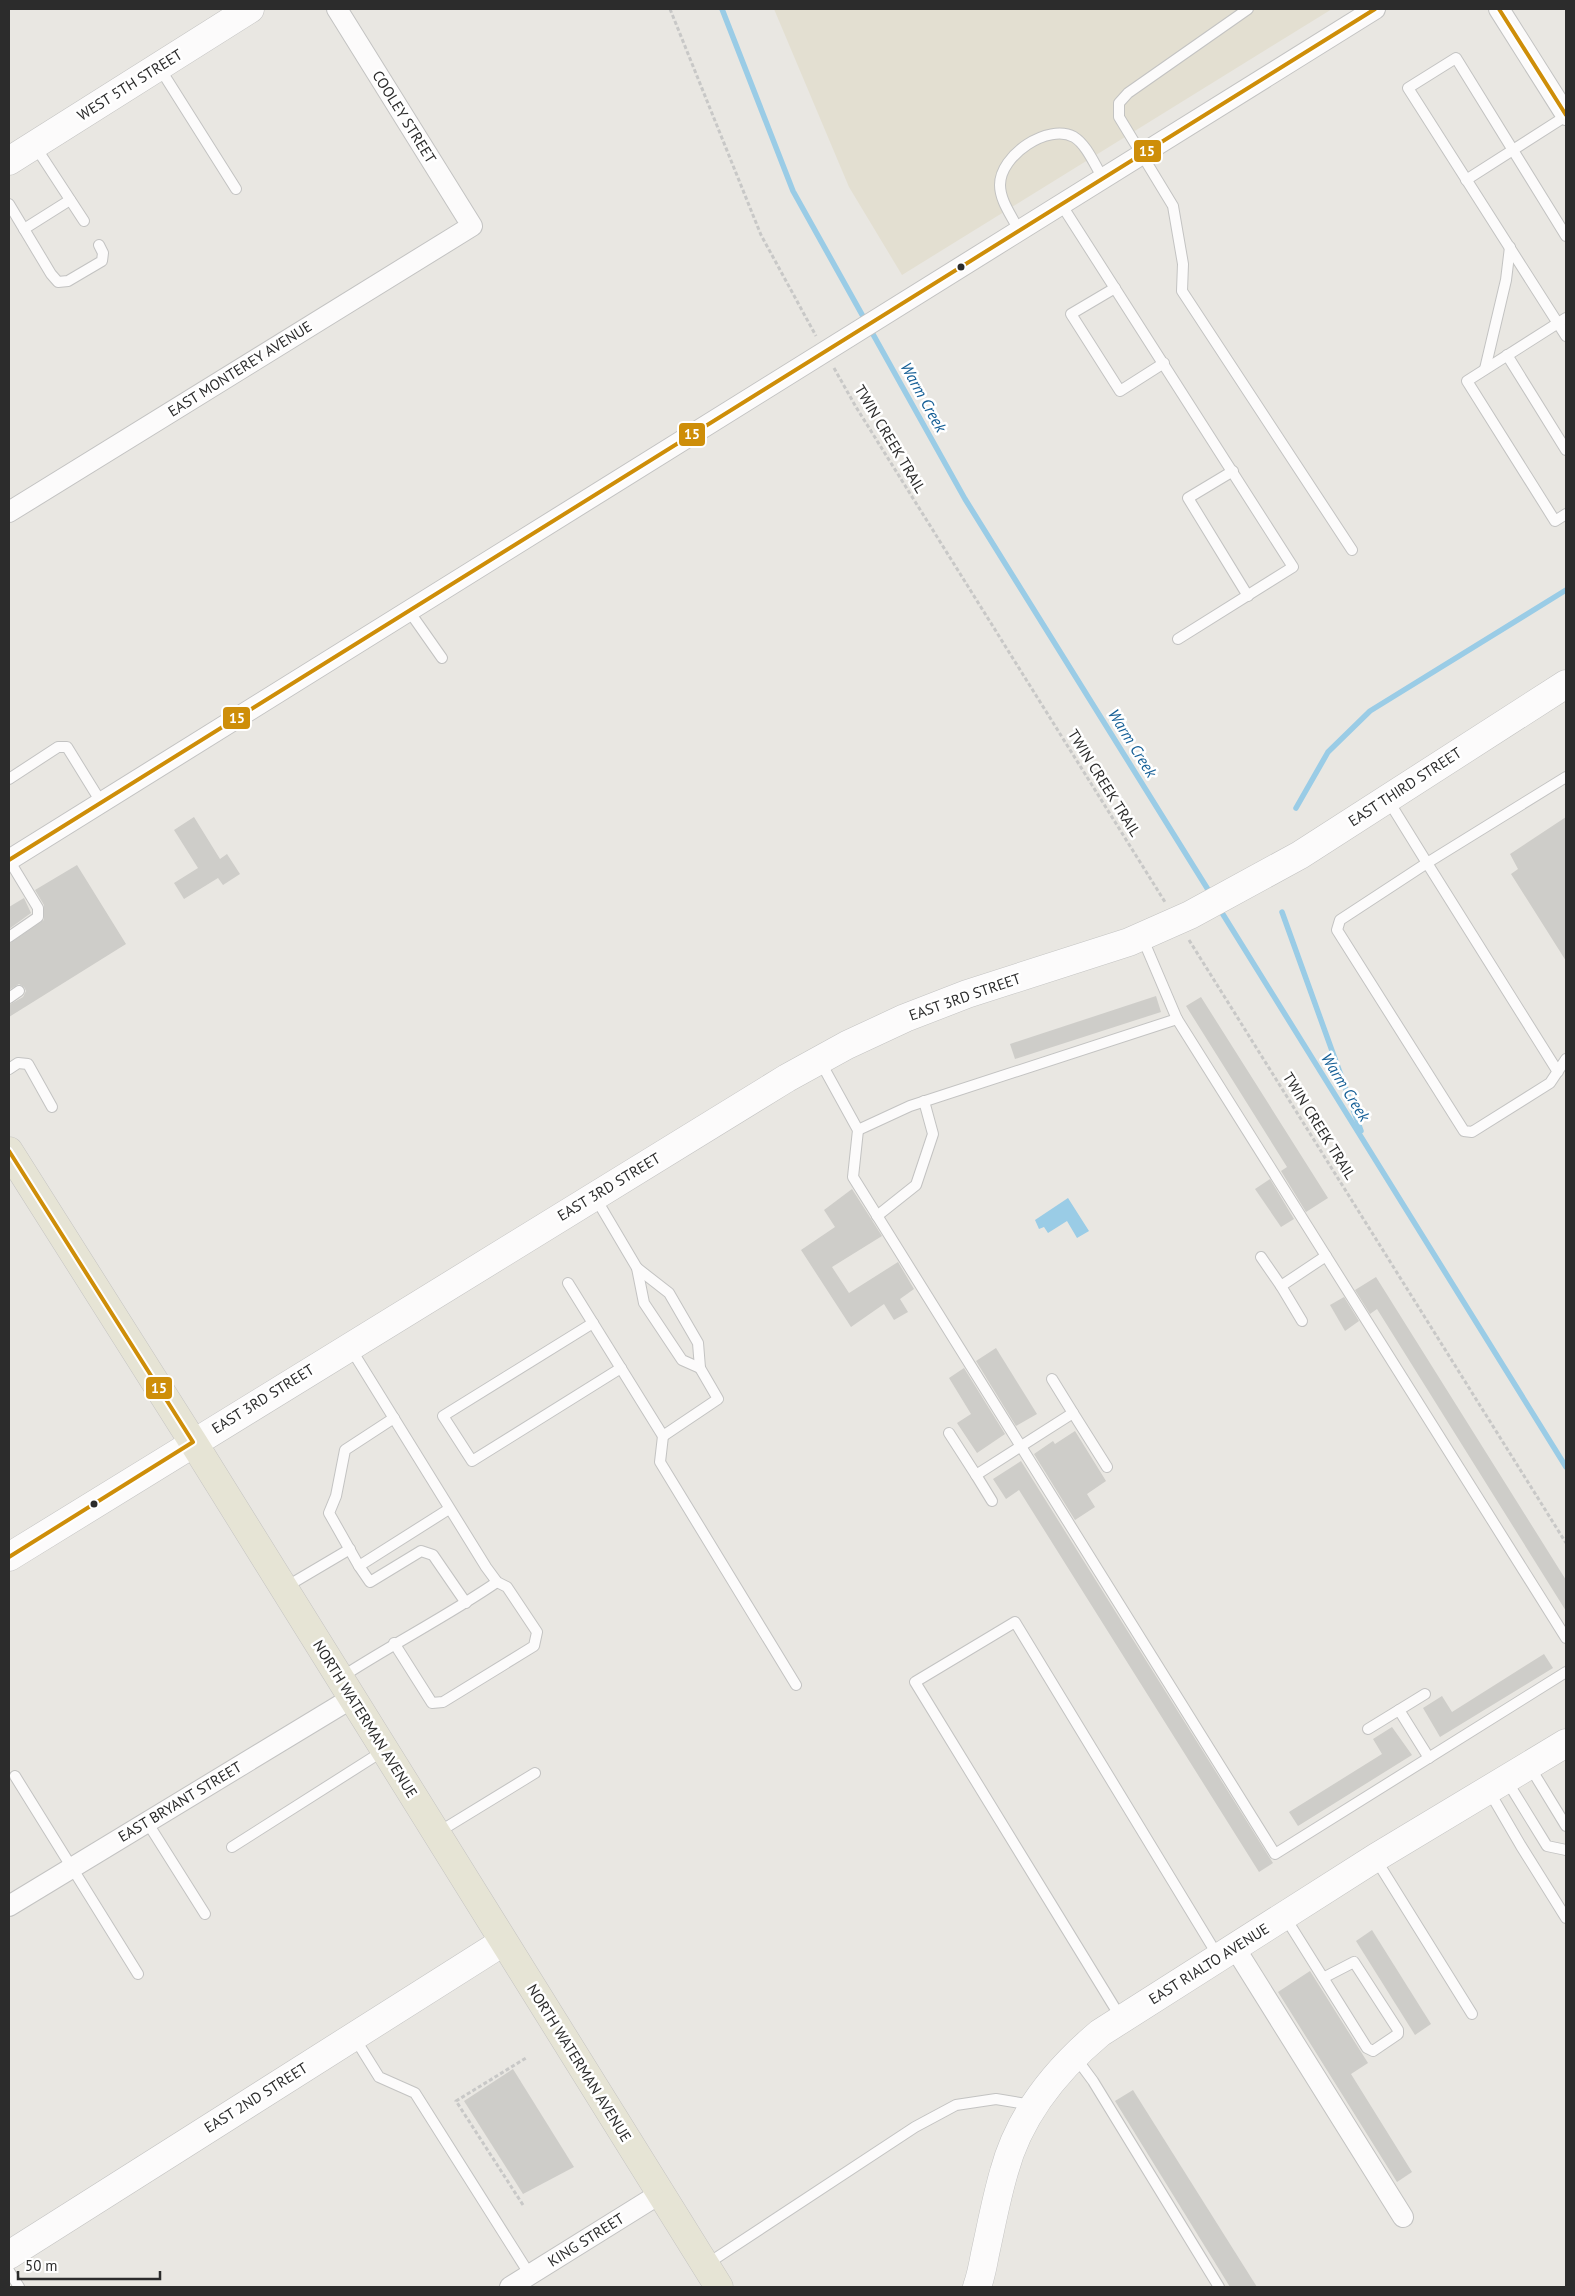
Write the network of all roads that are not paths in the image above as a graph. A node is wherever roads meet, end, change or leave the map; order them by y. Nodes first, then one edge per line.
1 (250, 9) edge
2 (337, 9) edge
3 (1248, 9) edge
4 (1375, 9) edge
5 (1499, 9) edge
6 (159, 66) junction
7 (1566, 115) edge
8 (1512, 150) junction
9 (16, 153) edge
10 (1143, 154) junction
11 (1103, 178) junction
12 (1466, 180) junction
13 (236, 189) dead end
14 (70, 200) junction
15 (9, 204) edge
16 (1061, 204) junction
17 (84, 222) dead end
18 (472, 226) joint
19 (24, 229) junction
20 (1019, 230) junction
21 (1566, 236) edge
22 (99, 245) dead end
23 (1510, 248) junction
24 (1115, 288) junction
25 (1562, 321) edge
26 (1566, 336) edge
27 (1508, 355) junction
28 (1164, 363) junction
29 (1485, 370) junction
30 (1566, 450) edge
31 (1233, 471) junction
32 (9, 512) edge
33 (1566, 514) edge
34 (1352, 550) dead end
35 (1248, 596) junction
36 (409, 611) junction
37 (1178, 639) dead end
38 (442, 658) dead end
39 (1566, 684) edge
40 (1566, 777) edge
41 (9, 779) edge
42 (1387, 799) junction
43 (101, 802) junction
44 (9, 860) edge
45 (1428, 863) junction
46 (1243, 888) joint
47 (1142, 936) junction
48 (9, 937) edge
49 (19, 991) dead end
50 (9, 998) edge
51 (1177, 1019) junction
52 (1566, 1059) edge
53 (819, 1060) junction
54 (9, 1069) edge
55 (1558, 1072) junction
56 (924, 1101) junction
57 (52, 1107) dead end
58 (858, 1130) junction
59 (9, 1151) edge
60 (594, 1196) junction
61 (877, 1216) junction
62 (1326, 1256) junction
63 (1261, 1257) dead end
64 (637, 1268) junction
65 (568, 1283) dead end
66 (1281, 1286) junction
67 (1302, 1321) dead end
68 (593, 1323) junction
69 (349, 1346) junction
70 (621, 1368) junction
71 (700, 1368) junction
72 (1052, 1379) dead end
73 (1073, 1413) junction
74 (394, 1418) junction
75 (949, 1433) dead end
76 (663, 1436) junction
77 (193, 1442) junction
78 (1020, 1446) junction
79 (1107, 1467) dead end
80 (976, 1475) junction
81 (992, 1501) dead end
82 (449, 1509) junction
83 (350, 1549) junction
84 (9, 1557) edge
85 (359, 1566) junction
86 (497, 1582) junction
87 (283, 1588) junction
88 (466, 1603) junction
89 (1566, 1638) edge
90 (394, 1643) junction
91 (1566, 1672) edge
92 (796, 1685) dead end
93 (345, 1688) junction
94 (1425, 1694) dead end
95 (1399, 1710) junction
96 (1368, 1729) dead end
97 (1566, 1743) edge
98 (384, 1750) junction
99 (1429, 1758) junction
100 (1530, 1766) junction
101 (535, 1773) dead end
102 (15, 1776) dead end
103 (1498, 1785) junction
104 (147, 1822) junction
105 (1566, 1826) edge
106 (436, 1833) junction
107 (232, 1846) dead end
108 (1566, 1850) edge
109 (1375, 1858) junction
110 (72, 1867) junction
111 (9, 1906) edge
112 (204, 1914) dead end
113 (1284, 1916) junction
114 (1566, 1918) edge
115 (503, 1942) junction
116 (1227, 1953) junction
117 (138, 1974) dead end
118 (1323, 1978) junction
119 (1472, 2014) dead end
120 (1122, 2019) junction
121 (354, 2036) junction
122 (1074, 2055) junction
123 (1033, 2105) junction
124 (661, 2193) junction
125 (1403, 2217) dead end
126 (9, 2255) edge
127 (705, 2265) junction
128 (9, 2271) edge
129 (530, 2275) junction
130 (19, 2287) edge
131 (510, 2287) edge
132 (720, 2287) edge
133 (977, 2287) edge
134 (1219, 2287) edge

1 - 6 main road, WEST 5TH STREET
2 - 18 street, COOLEY STREET
3 - 10 lane
4 - 10 street
5 - 7 street
6 - 9 main road, WEST 5TH STREET
6 - 13 lane
7 - 8 lane
8 - 12 lane
8 - 12 lane
8 - 21 lane
9 - 14 lane
10 - 11 street
10 - 34 lane
11 - 16 street
11 - 20 lane
12 - 23 lane
14 - 17 lane
14 - 19 lane
15 - 19 lane
16 - 20 street
16 - 24 lane
18 - 32 street, EAST MONTEREY AVENUE
19 - 22 lane
20 - 36 street
23 - 25 lane
23 - 29 lane
24 - 28 lane
24 - 28 lane
25 - 26 lane
25 - 27 lane
27 - 29 lane
27 - 30 lane
28 - 31 lane
29 - 33 lane
31 - 35 lane
31 - 35 lane
35 - 37 lane
36 - 38 lane
36 - 43 street
39 - 42 main road, EAST THIRD STREET
40 - 45 lane
41 - 43 lane
42 - 45 lane
42 - 46 main road, EAST THIRD STREET
43 - 44 street
44 - 48 lane
45 - 55 lane
45 - 55 lane
46 - 47 main road, EAST 3RD STREET
47 - 51 lane
47 - 53 main road, EAST 3RD STREET
49 - 50 lane
51 - 56 lane
51 - 62 lane
52 - 55 lane
53 - 58 lane
53 - 60 main road, EAST 3RD STREET
54 - 57 lane
56 - 58 lane
56 - 61 lane
58 - 61 lane
59 - 77 main road, NORTH WATERMAN AVENUE
60 - 64 lane
60 - 69 main road, EAST 3RD STREET
61 - 78 lane
62 - 66 lane
62 - 89 lane
63 - 66 lane
64 - 71 lane
64 - 71 lane
65 - 68 lane
66 - 67 lane
68 - 70 lane
68 - 70 lane
69 - 74 lane
69 - 77 main road, EAST 3RD STREET
70 - 76 lane
71 - 76 lane
72 - 73 lane
73 - 78 lane
73 - 79 lane
74 - 82 lane
74 - 83 lane
75 - 80 lane
76 - 92 lane
77 - 84 main road, EAST 3RD STREET
77 - 87 main road, NORTH WATERMAN AVENUE
78 - 80 lane
78 - 99 lane
80 - 81 lane
82 - 85 lane
82 - 86 lane
83 - 85 lane
83 - 87 lane
85 - 88 lane
86 - 88 lane
86 - 90 lane
87 - 93 main road, NORTH WATERMAN AVENUE
88 - 90 lane
90 - 93 lane
91 - 99 lane
93 - 98 main road, NORTH WATERMAN AVENUE
93 - 104 street, EAST BRYANT STREET
94 - 95 lane
95 - 96 lane
95 - 99 lane
97 - 100 main road, EAST RIALTO AVENUE
98 - 106 main road, NORTH WATERMAN AVENUE
98 - 107 lane
100 - 103 main road, EAST RIALTO AVENUE
100 - 105 lane
101 - 106 lane
102 - 110 lane
103 - 108 lane
103 - 109 main road, EAST RIALTO AVENUE
103 - 114 lane
104 - 110 street, EAST BRYANT STREET
104 - 112 lane
106 - 115 main road, NORTH WATERMAN AVENUE
109 - 113 main road, EAST RIALTO AVENUE
109 - 119 lane
110 - 111 street, EAST BRYANT STREET
110 - 117 lane
113 - 116 main road, EAST RIALTO AVENUE
113 - 118 lane
115 - 121 main road, EAST 2ND STREET
115 - 124 main road, NORTH WATERMAN AVENUE
116 - 120 main road, EAST RIALTO AVENUE
116 - 120 lane
116 - 125 street
118 - 118 lane
120 - 122 main road, EAST RIALTO AVENUE
121 - 126 main road, EAST 2ND STREET
121 - 129 lane
122 - 123 main road, EAST RIALTO AVENUE
122 - 134 lane
123 - 127 lane
123 - 133 main road, EAST RIALTO AVENUE
124 - 127 main road, NORTH WATERMAN AVENUE
124 - 129 street, KING STREET
127 - 132 main road, NORTH WATERMAN AVENUE
128 - 130 lane
129 - 131 street, KING STREET

